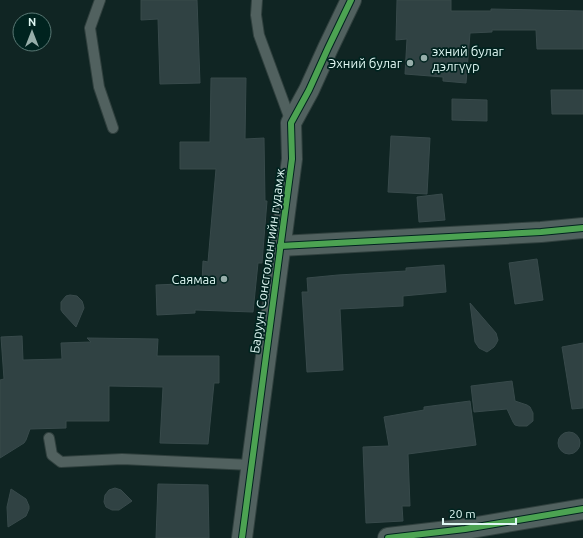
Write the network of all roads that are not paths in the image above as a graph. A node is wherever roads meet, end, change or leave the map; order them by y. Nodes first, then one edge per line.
1 (100, 0) edge
2 (257, 0) edge
3 (351, 0) edge
4 (291, 123) junction
5 (113, 128) dead end
6 (583, 228) edge
7 (280, 246) junction
8 (49, 438) dead end
9 (251, 465) junction
10 (583, 509) edge
11 (242, 538) edge
12 (388, 538) edge

1 - 5 lane
2 - 4 lane
3 - 4 street
4 - 7 street, Баруун Сонсголонгийн гудамж
6 - 7 street
7 - 9 street, Баруун Сонсголонгийн гудамж
8 - 9 lane
9 - 11 street, Баруун Сонсголонгийн гудамж
10 - 12 street

